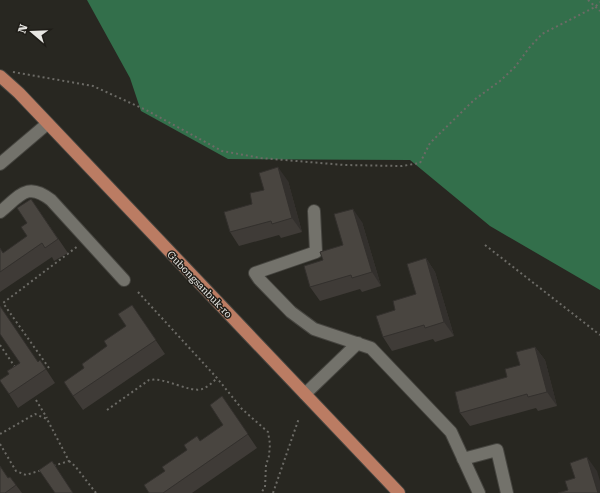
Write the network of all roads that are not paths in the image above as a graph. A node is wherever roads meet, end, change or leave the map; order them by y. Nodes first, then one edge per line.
1 (4, 74) edge
2 (47, 124) junction
3 (0, 164) edge
4 (314, 211) dead end
5 (0, 212) edge
6 (124, 280) dead end
7 (358, 343) junction
8 (305, 394) junction
9 (463, 459) junction
10 (399, 493) edge
11 (479, 493) edge
12 (507, 493) edge

1 - 2 main road, Gubongsanbuk-ro
2 - 3 street
2 - 8 main road, Gubongsanbuk-ro
4 - 7 street
5 - 6 street
7 - 8 street
7 - 9 street
8 - 10 main road, Gubongsanbuk-ro
9 - 11 street
9 - 12 street

